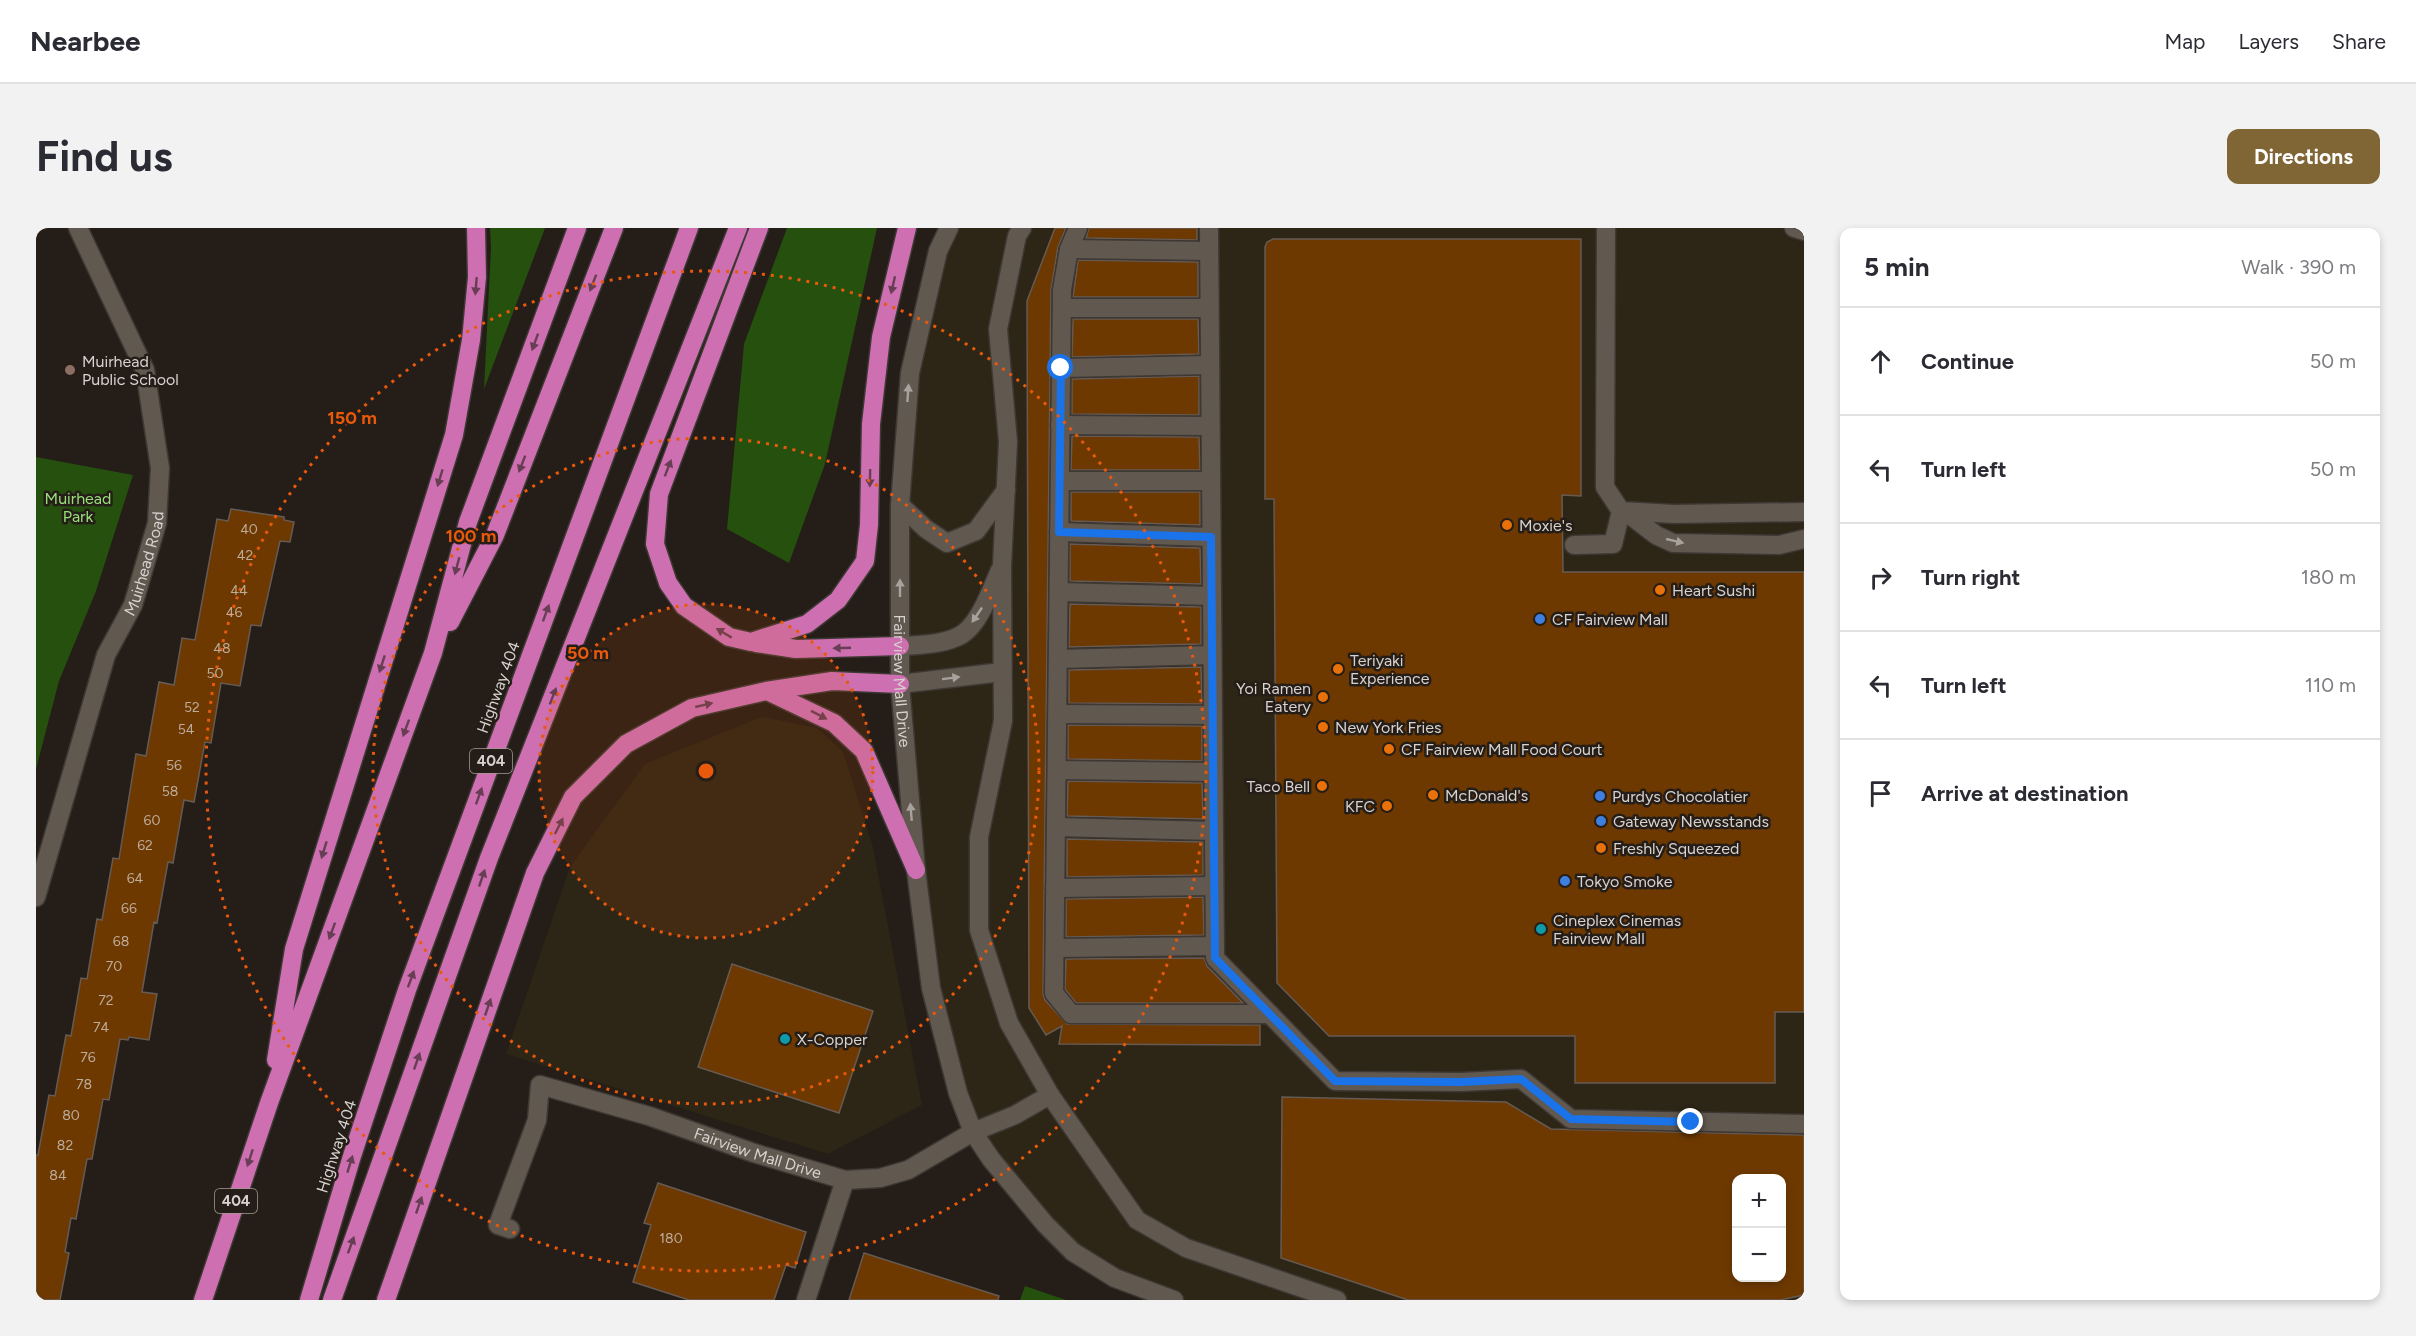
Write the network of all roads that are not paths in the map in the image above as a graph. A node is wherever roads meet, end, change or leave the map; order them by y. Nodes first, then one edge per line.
1 (78, 228) edge
2 (476, 228) edge
3 (576, 228) edge
4 (614, 228) edge
5 (689, 228) edge
6 (738, 228) edge
7 (759, 228) edge
8 (907, 228) edge
9 (949, 228) edge
10 (1022, 228) edge
11 (1078, 228) edge
12 (1209, 228) edge
13 (1606, 228) edge
14 (1794, 228) edge
15 (1804, 231) edge
16 (1069, 249) junction
17 (1209, 250) junction
18 (1062, 308) junction
19 (1209, 308) junction
20 (1209, 365) junction
21 (1061, 368) junction
22 (1060, 425) junction
23 (1210, 426) junction
24 (1211, 480) junction
25 (1060, 481) junction
26 (1006, 490) junction
27 (900, 505) junction
28 (1623, 512) junction
29 (1804, 512) edge
30 (1059, 532) junction
31 (1211, 537) junction
32 (1804, 539) edge
33 (1574, 545) dead end
34 (1002, 566) junction
35 (1059, 592) junction
36 (1212, 596) junction
37 (751, 642) junction
38 (900, 646) junction
39 (433, 653) junction
40 (1212, 655) junction
41 (1058, 659) junction
42 (1002, 672) junction
43 (900, 684) junction
44 (766, 691) junction
45 (1057, 714) junction
46 (1213, 715) junction
47 (1057, 770) junction
48 (1213, 772) junction
49 (1056, 828) junction
50 (1214, 831) junction
51 (916, 870) junction
52 (1214, 886) junction
53 (1055, 888) junction
54 (36, 897) edge
55 (1215, 946) junction
56 (1055, 948) junction
57 (1270, 1014) junction
58 (1050, 1095) junction
59 (269, 1103) junction
60 (1804, 1124) edge
61 (973, 1132) junction
62 (845, 1180) junction
63 (510, 1229) dead end
64 (203, 1300) edge
65 (309, 1300) edge
66 (332, 1300) edge
67 (386, 1300) edge
68 (806, 1300) edge
69 (1174, 1300) edge
70 (1337, 1300) edge

1 - 54 street, Muirhead Road
2 -> 59 highway
3 -> 39 highway, 404
4 -> 39 highway, 404
65 -> 5 highway, Highway 404 / 404
66 -> 6 highway
37 -> 7 highway
8 -> 37 highway
27 -> 9 street, Fairview Mall Drive
10 - 26 street
11 - 16 street
12 - 17 street
13 - 28 street
14 - 15 street
16 - 17 street
16 - 18 street
17 - 19 street
18 - 19 street
18 - 21 street
19 - 20 street
20 - 21 street
20 - 23 street
21 - 22 street
22 - 23 street
22 - 25 street
23 - 24 street
24 - 25 street
24 - 31 street
25 - 30 street
26 - 27 street
26 - 34 street
38 -> 27 street, Fairview Mall Drive
28 - 29 street
28 -> 32 street
28 - 33 street
30 - 31 street
30 - 35 street
31 - 36 street
34 -> 38 street
34 - 42 street
35 - 36 street
35 - 41 street
36 - 40 street
38 -> 37 highway
38 - 43 street, Fairview Mall Drive
39 -> 59 highway, 404
40 - 41 street
40 - 46 street
41 - 45 street
43 -> 42 street
42 - 58 street
43 - 44 highway
51 -> 43 street, Fairview Mall Drive
44 -> 51 highway
67 -> 44 highway
45 - 46 street
45 - 47 street
46 - 48 street
47 - 48 street
47 - 49 street
48 - 50 street
49 - 50 street
49 - 53 street
50 - 52 street
51 - 61 street, Fairview Mall Drive
52 - 53 street
52 - 55 street
53 - 56 street
55 - 56 street
55 - 57 street
56 - 57 street
57 - 60 street
58 - 61 street
58 - 70 street
59 -> 64 highway, 404
61 - 62 street, Fairview Mall Drive
61 - 69 street, Fairview Mall Drive
62 - 63 street, Fairview Mall Drive
62 - 68 street

